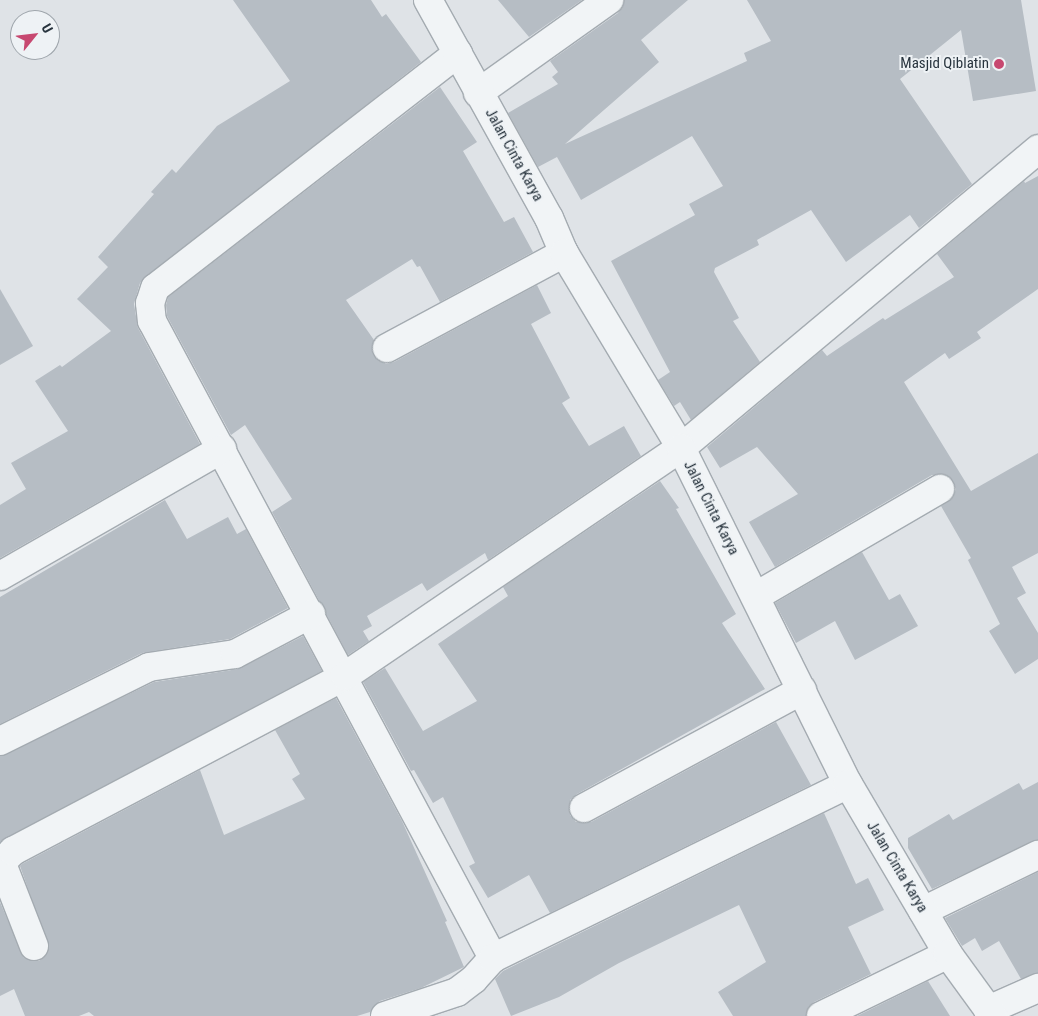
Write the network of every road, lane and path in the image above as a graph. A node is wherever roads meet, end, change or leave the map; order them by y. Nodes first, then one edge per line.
1 (428, 0) edge
2 (609, 0) edge
3 (458, 53) junction
4 (478, 93) junction
5 (1038, 149) edge
6 (564, 253) junction
7 (386, 348) dead end
8 (681, 448) junction
9 (222, 449) junction
10 (940, 489) dead end
11 (0, 576) edge
12 (756, 596) junction
13 (311, 614) junction
14 (345, 676) junction
15 (802, 690) junction
16 (0, 741) edge
17 (848, 784) junction
18 (584, 808) dead end
19 (1038, 855) edge
20 (923, 911) junction
21 (34, 946) dead end
22 (948, 954) junction
23 (493, 958) junction
24 (1038, 988) edge
25 (991, 1013) edge
26 (385, 1016) edge
27 (822, 1016) edge

1 - 3 street, Jalan Cinta Karya
2 - 4 street
3 - 4 street, Jalan Cinta Karya
3 - 9 street
4 - 6 street, Jalan Cinta Karya
5 - 8 street
6 - 7 street
6 - 8 street, Jalan Cinta Karya
8 - 12 street, Jalan Cinta Karya
8 - 14 street
9 - 11 street
9 - 13 street
10 - 12 street
12 - 15 street, Jalan Cinta Karya
13 - 14 street
13 - 16 street
14 - 21 street
14 - 23 street
15 - 17 street, Jalan Cinta Karya
15 - 18 street
17 - 20 street, Jalan Cinta Karya
17 - 23 street
19 - 20 street
20 - 22 street, Jalan Cinta Karya
22 - 25 street, Jalan Cinta Karya
22 - 27 street
23 - 26 street
24 - 25 street

